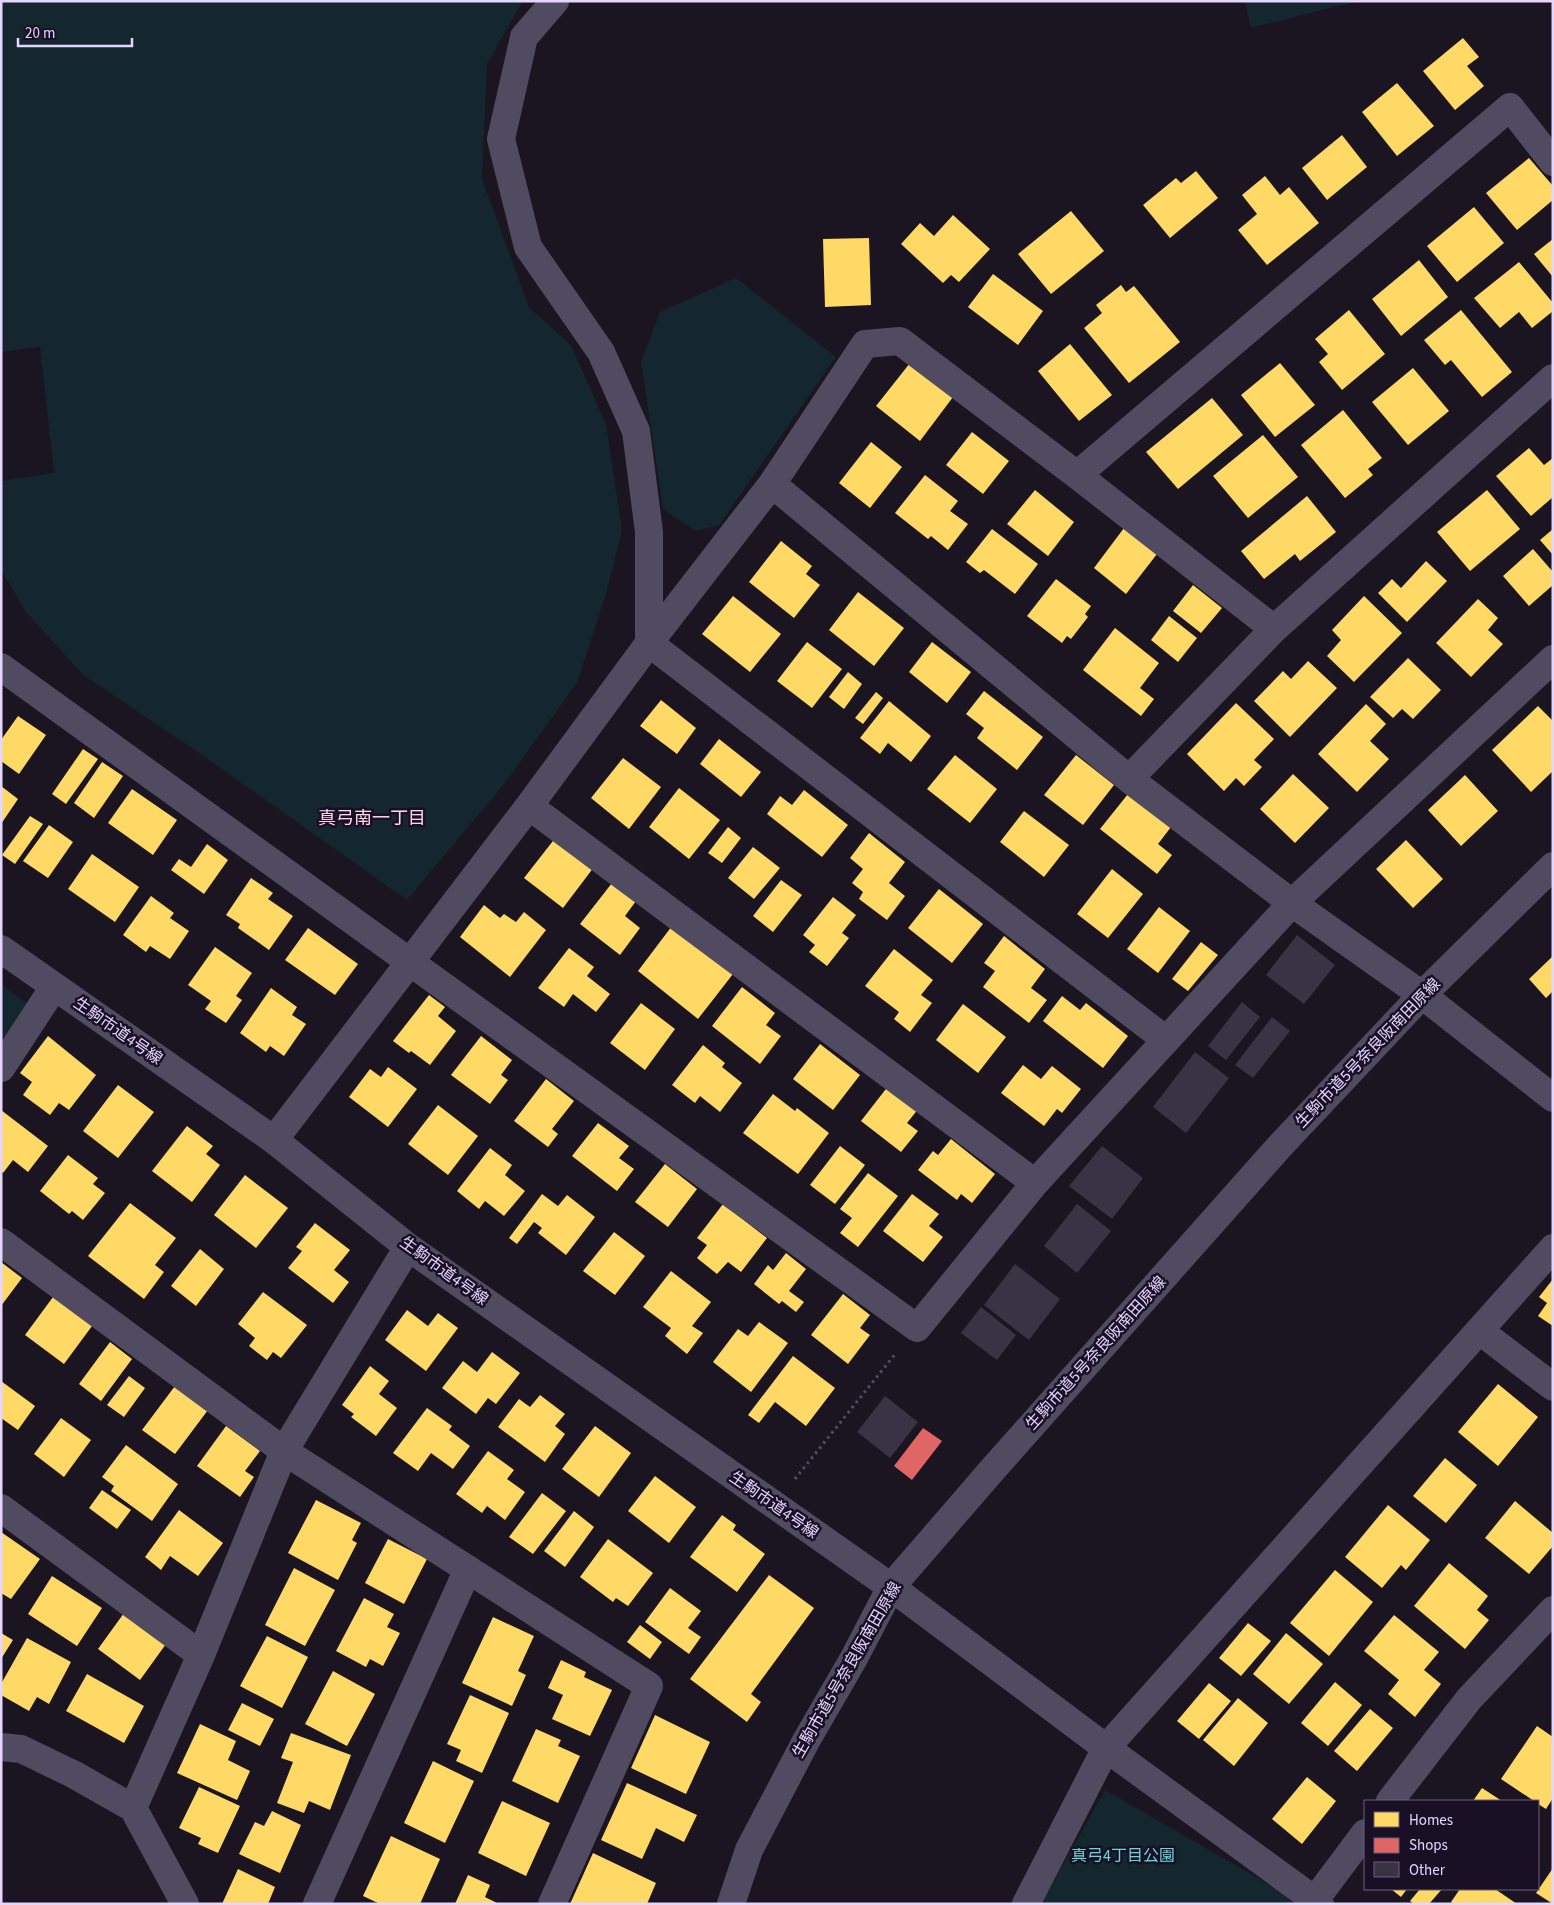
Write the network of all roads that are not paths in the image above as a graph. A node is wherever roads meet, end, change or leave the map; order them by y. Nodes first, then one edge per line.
1 (555, 1) edge
2 (1553, 162) edge
3 (1553, 378) edge
4 (1077, 475) junction
5 (772, 484) junction
6 (1274, 629) junction
7 (649, 643) junction
8 (1553, 659) edge
9 (4, 676) edge
10 (1129, 779) junction
11 (529, 806) junction
12 (1553, 866) edge
13 (1292, 903) junction
14 (1, 949) edge
15 (409, 962) junction
16 (54, 987) junction
17 (1422, 995) junction
18 (1166, 1040) junction
19 (1, 1068) edge
20 (1553, 1098) edge
21 (274, 1140) junction
22 (1035, 1183) junction
23 (1, 1242) edge
24 (408, 1247) junction
25 (1553, 1248) edge
26 (1480, 1331) junction
27 (1553, 1387) edge
28 (284, 1451) junction
29 (1, 1508) edge
30 (468, 1568) junction
31 (891, 1587) junction
32 (1553, 1610) edge
33 (201, 1655) junction
34 (1, 1747) edge
35 (1106, 1748) junction
36 (1391, 1800) edge
37 (133, 1808) junction
38 (1364, 1834) edge
39 (1315, 1902) edge
40 (185, 1904) edge
41 (317, 1904) edge
42 (552, 1904) edge
43 (730, 1904) edge
44 (1026, 1904) edge

1 - 7 street
2 - 4 street
3 - 6 street
4 - 5 street
4 - 6 street
5 - 7 street
5 - 10 street
6 - 10 street
7 - 11 street
7 - 18 street
8 - 13 street
9 - 15 street
10 - 13 street
11 - 15 street
11 - 22 street
12 - 17 street, 生駒市道5号奈良阪南田原線
13 - 17 street
13 - 18 street
14 - 16 street, 生駒市道4号線
15 - 21 street
15 - 22 street
16 - 19 street
16 - 21 street, 生駒市道4号線
17 - 20 street
17 - 31 street, 生駒市道5号奈良阪南田原線
18 - 22 street
21 - 24 street, 生駒市道4号線
23 - 28 street
24 - 28 street
24 - 31 street, 生駒市道4号線
25 - 26 street
26 - 27 street
26 - 35 street
28 - 30 street
28 - 33 street
29 - 33 street
30 - 41 street
30 - 42 street
31 - 35 street, 生駒市道4号線
31 - 43 street, 生駒市道5号奈良阪南田原線
32 - 36 street
33 - 37 street
34 - 37 street
35 - 39 street, 生駒市道4号線
35 - 44 street
37 - 40 street
38 - 39 street

